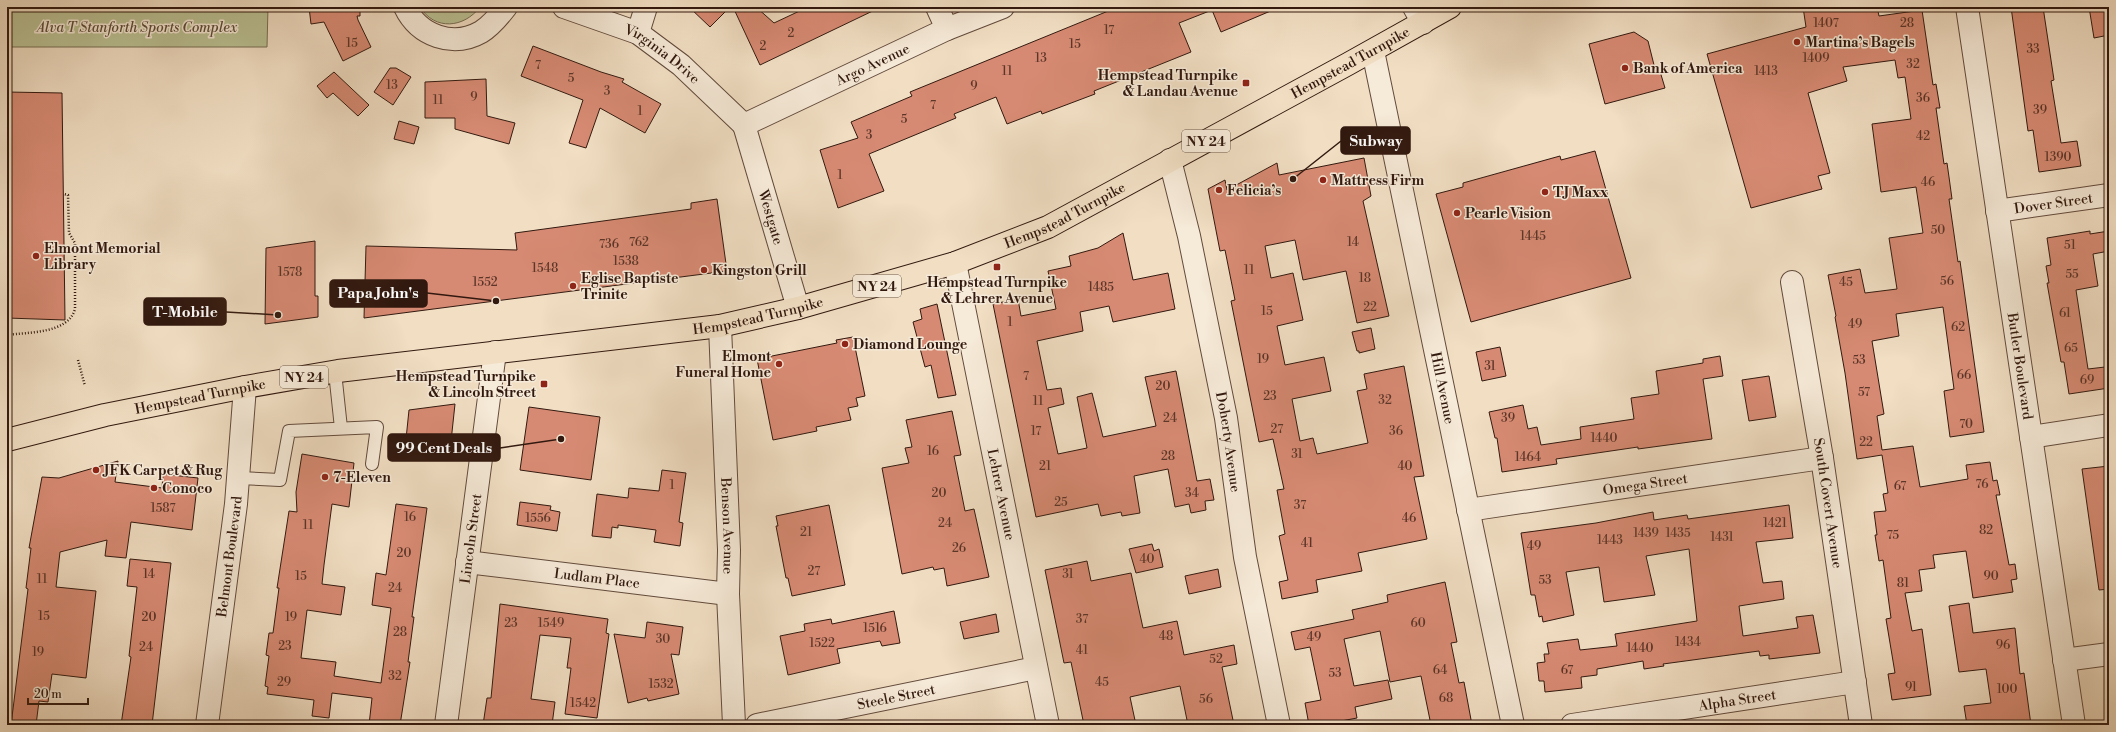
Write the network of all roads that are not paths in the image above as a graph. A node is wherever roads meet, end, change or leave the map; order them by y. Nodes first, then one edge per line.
1 (405, 7) edge
2 (506, 7) edge
3 (564, 7) edge
4 (646, 7) edge
5 (937, 7) edge
6 (1003, 7) edge
7 (1450, 7) edge
8 (1967, 7) edge
9 (1419, 15) edge
10 (947, 29) junction
11 (638, 32) junction
12 (1373, 51) junction
13 (744, 125) junction
14 (1170, 160) junction
15 (2109, 195) edge
16 (1997, 211) junction
17 (955, 263) junction
18 (1792, 282) dead end
19 (798, 308) junction
20 (720, 326) junction
21 (495, 352) junction
22 (335, 372) junction
23 (245, 387) junction
24 (2109, 425) edge
25 (341, 428) junction
26 (2031, 437) junction
27 (7, 442) edge
28 (1822, 458) junction
29 (372, 464) dead end
30 (238, 478) junction
31 (1468, 510) junction
32 (467, 562) junction
33 (728, 594) junction
34 (2109, 654) edge
35 (2064, 660) junction
36 (1036, 668) junction
37 (1855, 682) junction
38 (823, 718) edge
39 (207, 725) edge
40 (446, 725) edge
41 (734, 725) edge
42 (757, 725) edge
43 (1048, 725) edge
44 (1279, 725) edge
45 (1513, 725) edge
46 (1572, 725) edge
47 (1862, 725) edge
48 (2074, 725) edge

1 - 2 street
3 - 11 street, Virginia Drive
4 - 11 street
5 - 10 street
6 - 10 street, Argo Avenue
7 - 9 main road, Hempstead Turnpike / NY 24
8 - 16 street, Butler Boulevard
9 - 12 main road, Hempstead Turnpike / NY 24
10 - 13 street, Argo Avenue
11 - 13 street, Virginia Drive
12 - 14 main road, Hempstead Turnpike / NY 24
12 - 31 street, Hill Avenue
13 - 19 street, Westgate
14 - 17 main road, Hempstead Turnpike / NY 24
14 - 44 street, Doherty Avenue
15 - 16 street, Dover Street
16 - 26 street, Butler Boulevard
17 - 19 main road, Hempstead Turnpike / NY 24
17 - 36 street, Lehrer Avenue
18 - 28 street, South Covert Avenue
19 - 20 main road, Hempstead Turnpike / NY 24
20 - 21 main road, Hempstead Turnpike / NY 24
20 - 33 street, Benson Avenue
21 - 22 main road, Hempstead Turnpike / NY 24
21 - 32 street, Lincoln Street
22 - 23 main road, Hempstead Turnpike / NY 24
22 - 25 lane
23 - 27 main road, Hempstead Turnpike / NY 24
23 - 30 street, Belmont Boulevard
24 - 26 street
25 - 29 lane
25 - 30 lane
26 - 35 street, Butler Boulevard
28 - 31 street, Omega Street
28 - 37 street, South Covert Avenue
30 - 39 street, Belmont Boulevard
31 - 45 street, Hill Avenue
32 - 33 street, Ludlam Place
32 - 40 street, Lincoln Street
33 - 41 street, Benson Avenue
34 - 35 street
35 - 48 street, Butler Boulevard
36 - 38 street, Steele Street
36 - 43 street, Lehrer Avenue
37 - 46 street, Alpha Street
37 - 47 street, South Covert Avenue
38 - 42 street, Steele Street

